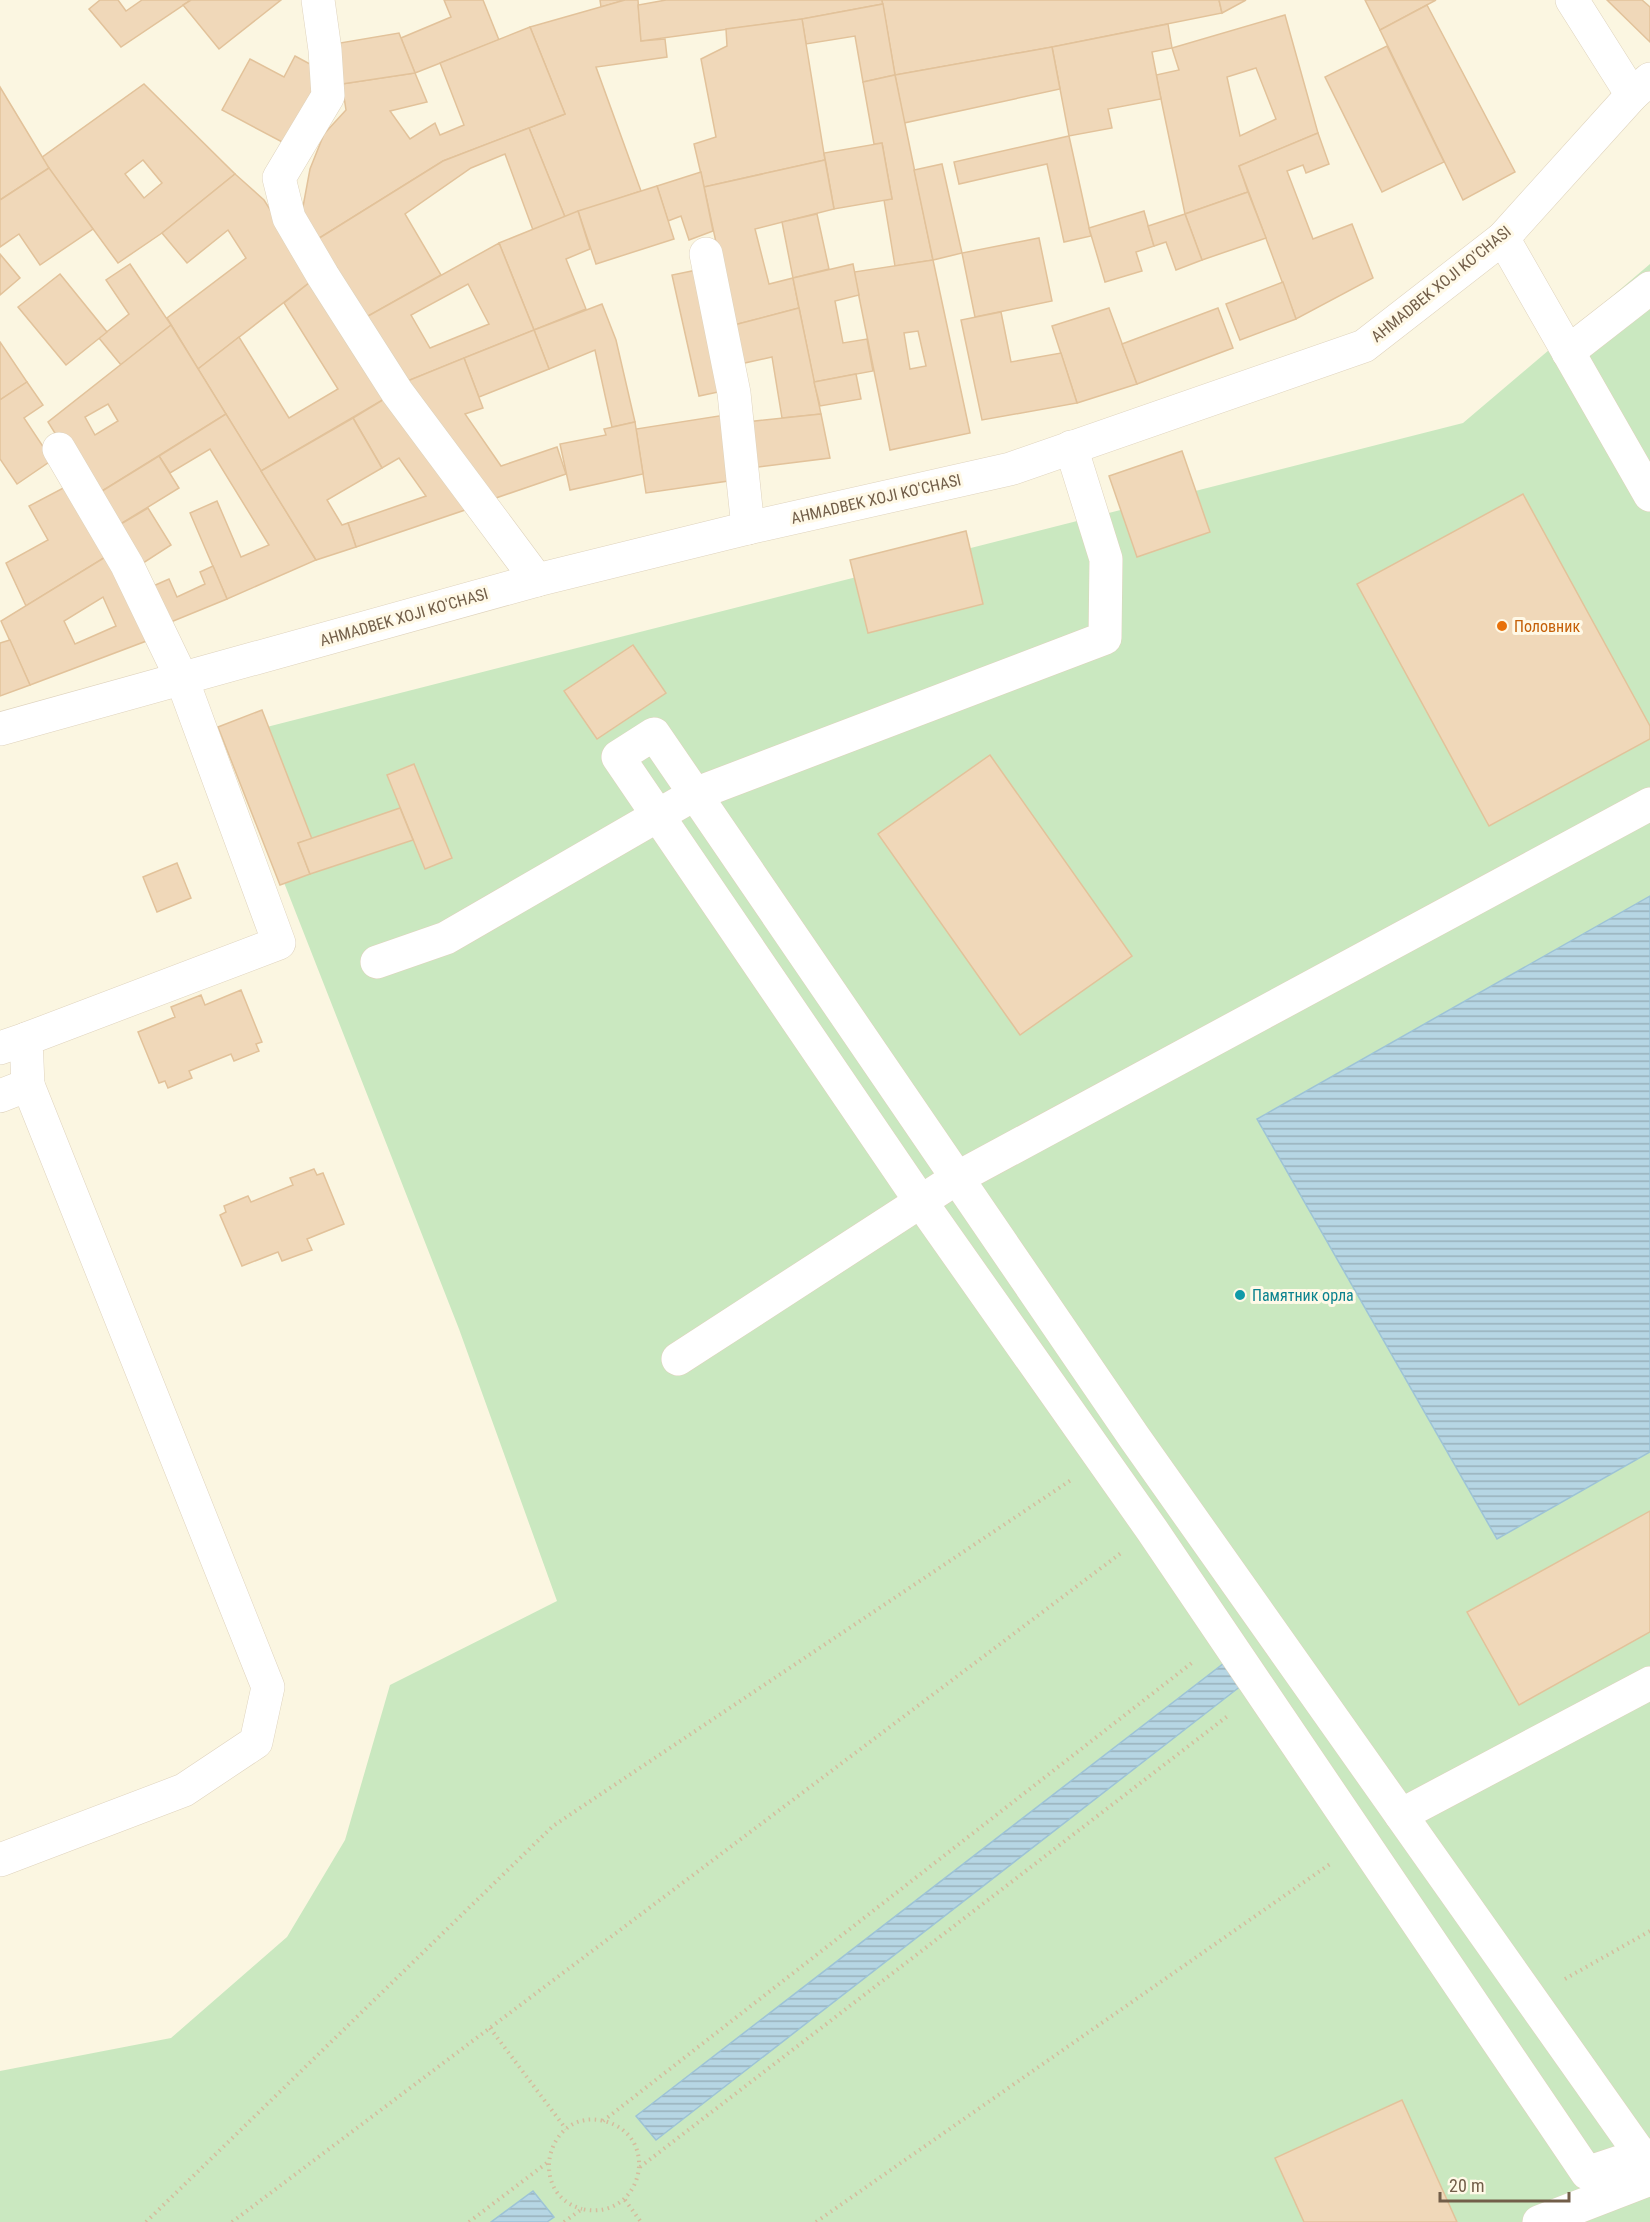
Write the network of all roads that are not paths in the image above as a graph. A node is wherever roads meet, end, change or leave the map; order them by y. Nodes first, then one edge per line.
1 (318, 0) edge
2 (1572, 0) edge
3 (1641, 87) edge
4 (1503, 238) junction
5 (706, 254) dead end
6 (1650, 288) edge
7 (1568, 352) junction
8 (1071, 447) junction
9 (59, 449) dead end
10 (1650, 495) edge
11 (748, 528) junction
12 (537, 580) junction
13 (182, 679) junction
14 (0, 729) edge
15 (695, 795) junction
16 (1650, 804) edge
17 (658, 816) junction
18 (377, 962) dead end
19 (13, 1044) edge
20 (14, 1091) edge
21 (957, 1178) junction
22 (921, 1202) junction
23 (678, 1359) dead end
24 (1650, 1683) edge
25 (1401, 1815) junction
26 (0, 1860) edge
27 (1647, 2163) edge
28 (1539, 2222) edge

1 - 12 street
2 - 3 street
3 - 4 street, AHMADBEK XOJI KO'CHASI
4 - 7 street
4 - 8 street, AHMADBEK XOJI KO'CHASI
5 - 11 street
6 - 7 street
7 - 10 street
8 - 11 street, AHMADBEK XOJI KO'CHASI
8 - 15 street
9 - 13 street
11 - 12 street, AHMADBEK XOJI KO'CHASI
12 - 13 street, AHMADBEK XOJI KO'CHASI
13 - 14 street, AHMADBEK XOJI KO'CHASI
13 - 19 street
15 - 17 street
15 - 17 street
15 - 21 street
16 - 21 street
17 - 18 street
17 - 22 street
19 - 20 street
20 - 26 street
21 - 22 street
21 - 25 street
22 - 23 street
22 - 27 street
24 - 25 street
25 - 27 street
27 - 28 street

